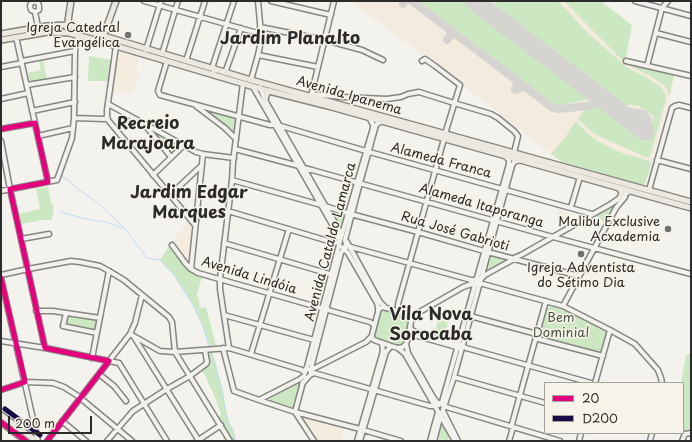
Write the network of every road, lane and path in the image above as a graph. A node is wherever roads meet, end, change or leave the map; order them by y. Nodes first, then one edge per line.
1 (71, 1) edge
2 (116, 1) edge
3 (144, 1) edge
4 (178, 1) edge
5 (205, 1) edge
6 (234, 1) edge
7 (258, 1) edge
8 (271, 1) edge
9 (334, 1) edge
10 (635, 1) edge
11 (668, 1) edge
12 (161, 3) edge
13 (662, 8) junction
14 (176, 10) junction
15 (35, 12) dead end
16 (331, 15) junction
17 (691, 16) edge
18 (200, 17) junction
19 (226, 24) junction
20 (67, 25) junction
21 (38, 27) junction
22 (260, 27) junction
23 (241, 28) junction
24 (69, 33) junction
25 (656, 33) junction
26 (1, 34) edge
27 (261, 34) junction
28 (78, 35) junction
29 (16, 37) junction
30 (104, 37) junction
31 (1, 40) edge
32 (325, 40) junction
33 (691, 42) edge
34 (116, 46) junction
35 (146, 50) junction
36 (75, 51) junction
37 (162, 54) junction
38 (258, 55) junction
39 (383, 60) dead end
40 (166, 61) junction
41 (186, 61) junction
42 (422, 61) dead end
43 (626, 61) dead end
44 (22, 62) junction
45 (648, 66) junction
46 (1, 67) edge
47 (318, 67) junction
48 (214, 72) junction
49 (225, 73) junction
50 (75, 76) junction
51 (691, 76) edge
52 (251, 80) junction
53 (243, 83) junction
54 (259, 83) junction
55 (27, 85) junction
56 (253, 86) junction
57 (261, 88) junction
58 (270, 91) junction
59 (28, 93) junction
60 (311, 96) junction
61 (342, 98) junction
62 (1, 99) edge
63 (266, 100) junction
64 (75, 102) junction
65 (454, 103) junction
66 (108, 104) junction
67 (195, 104) junction
68 (339, 105) junction
69 (209, 108) junction
70 (691, 108) edge
71 (32, 111) junction
72 (206, 114) junction
73 (239, 116) junction
74 (74, 118) junction
75 (107, 118) junction
76 (370, 118) junction
77 (276, 122) junction
78 (381, 122) junction
79 (35, 123) junction
80 (143, 123) junction
81 (281, 126) junction
82 (73, 128) junction
83 (1, 129) edge
84 (291, 130) junction
85 (285, 134) junction
86 (38, 136) junction
87 (444, 137) junction
88 (236, 139) junction
89 (1, 141) edge
90 (184, 145) junction
91 (235, 149) junction
92 (368, 152) junction
93 (514, 153) junction
94 (203, 154) junction
95 (506, 156) junction
96 (171, 157) junction
97 (234, 158) junction
98 (296, 160) junction
99 (520, 160) junction
100 (657, 160) junction
101 (292, 164) junction
102 (201, 166) junction
103 (302, 167) junction
104 (691, 169) edge
105 (312, 170) junction
106 (435, 170) junction
107 (153, 175) junction
108 (308, 176) junction
109 (580, 177) junction
110 (232, 180) junction
111 (48, 182) junction
112 (359, 183) junction
113 (618, 188) junction
114 (640, 188) junction
115 (10, 189) junction
116 (504, 189) junction
117 (1, 190) edge
118 (649, 190) junction
119 (631, 191) junction
120 (170, 195) junction
121 (318, 198) junction
122 (620, 198) junction
123 (426, 201) junction
124 (313, 202) junction
125 (691, 202) edge
126 (611, 204) junction
127 (323, 205) junction
128 (571, 207) junction
129 (616, 208) junction
130 (691, 208) edge
131 (228, 211) junction
132 (350, 214) junction
133 (587, 215) junction
134 (495, 220) junction
135 (195, 225) junction
136 (289, 229) junction
137 (342, 229) junction
138 (565, 230) junction
139 (418, 232) junction
140 (49, 234) dead end
141 (546, 235) junction
142 (553, 237) junction
143 (342, 238) junction
144 (21, 239) junction
145 (562, 239) junction
146 (546, 240) junction
147 (224, 243) junction
148 (172, 245) dead end
149 (595, 248) junction
150 (347, 249) junction
151 (356, 249) junction
152 (486, 252) junction
153 (353, 254) junction
154 (506, 257) junction
155 (514, 259) junction
156 (280, 260) junction
157 (410, 263) junction
158 (506, 263) junction
159 (191, 268) junction
160 (28, 269) junction
161 (109, 271) junction
162 (691, 274) edge
163 (334, 275) junction
164 (579, 276) junction
165 (1, 277) edge
166 (220, 279) junction
167 (468, 279) junction
168 (479, 283) junction
169 (468, 285) junction
170 (269, 294) junction
171 (142, 295) junction
172 (546, 301) junction
173 (398, 304) junction
174 (563, 306) junction
175 (388, 308) junction
176 (324, 309) junction
177 (36, 311) junction
178 (378, 312) junction
179 (400, 312) junction
180 (66, 313) junction
181 (224, 315) junction
182 (470, 316) junction
183 (100, 318) junction
184 (411, 320) junction
185 (261, 325) junction
186 (374, 325) junction
187 (410, 328) junction
188 (610, 330) junction
189 (97, 333) junction
190 (132, 335) junction
191 (372, 335) junction
192 (535, 337) junction
193 (408, 338) junction
194 (314, 340) junction
195 (1, 341) edge
196 (382, 343) junction
197 (16, 344) junction
198 (406, 344) junction
199 (391, 346) junction
200 (461, 347) junction
201 (45, 348) junction
202 (227, 348) junction
203 (398, 348) junction
204 (206, 350) junction
205 (175, 352) junction
206 (251, 354) junction
207 (603, 356) junction
208 (92, 358) junction
209 (109, 361) junction
210 (528, 365) junction
211 (307, 372) junction
212 (99, 374) junction
213 (190, 376) junction
214 (454, 377) junction
215 (25, 382) junction
216 (588, 382) edge
217 (595, 382) edge
218 (662, 382) edge
219 (167, 389) junction
220 (1, 390) edge
221 (373, 390) junction
222 (520, 395) junction
223 (266, 397) junction
224 (80, 398) junction
225 (430, 398) junction
226 (259, 400) junction
227 (126, 401) dead end
228 (266, 402) junction
229 (544, 403) edge
230 (144, 404) junction
231 (425, 405) junction
232 (437, 405) junction
233 (295, 412) junction
234 (441, 412) junction
235 (304, 414) junction
236 (1, 415) edge
237 (62, 421) junction
238 (301, 421) junction
239 (1, 422) edge
240 (444, 423) junction
241 (220, 425) junction
242 (438, 425) junction
243 (512, 427) junction
244 (118, 429) junction
245 (362, 429) junction
246 (691, 433) edge
247 (451, 435) junction
248 (26, 441) edge
249 (37, 441) edge
250 (47, 441) edge
251 (86, 441) edge
252 (108, 441) edge
253 (132, 441) edge
254 (167, 441) edge
255 (198, 441) edge
256 (230, 441) edge
257 (314, 441) edge
258 (357, 441) edge
259 (360, 441) edge
260 (401, 441) edge
261 (430, 441) edge
262 (434, 441) edge
263 (449, 441) edge
264 (455, 441) edge
265 (458, 441) edge
266 (509, 441) edge
267 (560, 441) edge
268 (682, 441) edge

1 - 20 main road
2 - 30 main road
3 - 12 street
4 - 14 street
5 - 18 street
6 - 19 street
7 - 22 street
8 - 16 street
9 - 16 street
10 - 13 street
11 - 13 street
12 - 14 street
12 - 35 street
13 - 17 street
13 - 25 street
14 - 18 street
14 - 37 street
15 - 21 street
16 - 32 street
18 - 19 street
18 - 41 street
19 - 23 street
19 - 48 street
20 - 21 main road, Avenida Ipanema
20 - 24 main road
20 - 30 main road, Avenida Ipanema
21 - 26 main road, Avenida Ipanema
22 - 27 street
22 - 32 street
23 - 27 street
23 - 49 street
24 - 28 main road, Avenida Ipanema
24 - 29 main road, Avenida Ipanema
25 - 33 street
25 - 45 street
27 - 38 street
28 - 34 main road, Avenida Ipanema
28 - 36 street
29 - 31 main road, Avenida Ipanema
29 - 44 street
30 - 35 main road, Avenida Ipanema
32 - 39 street
32 - 47 street
34 - 40 main road, Avenida Ipanema
34 - 66 street
35 - 37 main road, Avenida Ipanema
36 - 44 street
36 - 50 street
37 - 41 main road, Avenida Ipanema
38 - 47 street
38 - 52 street
40 - 48 main road, Avenida Ipanema
40 - 67 street
41 - 48 main road, Avenida Ipanema
42 - 65 street
43 - 45 street
44 - 46 street
44 - 55 street
45 - 51 street
47 - 60 street
48 - 49 main road, Avenida Ipanema
48 - 53 main road, Avenida Ipanema
49 - 52 main road, Avenida Ipanema
50 - 55 street
50 - 64 street
52 - 54 main road, Avenida Ipanema
53 - 56 main road, Avenida Ipanema
53 - 73 street
54 - 57 street
54 - 60 main road, Avenida Ipanema
55 - 59 street
56 - 57 main road, Avenida Ipanema
56 - 77 street
57 - 58 main road, Avenida Ipanema
57 - 63 street
58 - 63 main road
58 - 76 main road, Avenida Ipanema
59 - 62 street
59 - 71 street
60 - 61 street
60 - 68 main road, Avenida Ipanema
61 - 65 street
61 - 68 street
63 - 77 street
64 - 71 street
64 - 74 street
65 - 87 street
65 - 93 street
66 - 75 street
66 - 80 street
67 - 69 street
67 - 72 street
68 - 87 main road, Avenida Ipanema
69 - 72 street
69 - 73 street
70 - 100 street
71 - 79 street
72 - 88 street
73 - 77 street
73 - 88 street
74 - 75 street
74 - 82 street
75 - 107 street
76 - 78 main road, Avenida Ipanema
76 - 92 street, Avenida Cataldo Lamarca
77 - 81 street
77 - 98 street
78 - 87 main road, Avenida Ipanema
78 - 92 street, Avenida Cataldo Lamarca
79 - 83 street
79 - 86 street
80 - 90 street
80 - 96 street
81 - 84 street, Alameda Franca
81 - 85 street
82 - 86 street
82 - 111 street
84 - 85 street
84 - 92 street, Alameda Franca
85 - 103 street
86 - 111 street
87 - 93 main road, Avenida Ipanema
87 - 95 main road, Avenida Ipanema
87 - 106 street
88 - 91 street
89 - 115 street
90 - 94 street
90 - 96 street
91 - 97 street
91 - 101 street, Alameda Itaporanga
92 - 106 street, Alameda Franca
92 - 112 street, Avenida Cataldo Lamarca
93 - 114 main road, Avenida Ipanema
94 - 97 street
94 - 102 street
95 - 99 main road, Avenida Ipanema
95 - 116 street
96 - 107 street
97 - 110 street
98 - 101 street
98 - 103 street
99 - 109 main road, Avenida Ipanema
99 - 116 street
100 - 104 street
100 - 118 street
101 - 103 street, Alameda Itaporanga
102 - 120 street
102 - 135 street
103 - 105 street, Alameda Itaporanga
103 - 108 street
103 - 121 street
105 - 108 street
105 - 112 street, Alameda Itaporanga
106 - 116 street, Alameda Franca
106 - 123 street
107 - 120 street
108 - 127 street
109 - 113 main road, Avenida Ipanema
109 - 128 street
110 - 124 street, Rua José Gabrioti
110 - 131 street
111 - 115 street
112 - 123 street, Alameda Itaporanga
112 - 132 street, Avenida Cataldo Lamarca
113 - 119 main road, Avenida Ipanema
113 - 122 main road
114 - 118 main road, Avenida Ipanema
114 - 119 main road
115 - 117 street
115 - 144 street
116 - 128 street, Alameda Franca
116 - 134 street
118 - 125 main road, Avenida Ipanema
119 - 122 street
119 - 129 street
119 - 130 main road, Avenida Ipanema
120 - 135 street
121 - 124 street
121 - 127 street
122 - 126 street
123 - 134 street, Alameda Itaporanga
123 - 139 street
124 - 127 street, Rua José Gabrioti
126 - 129 street
126 - 133 street
127 - 132 street, Rua José Gabrioti
127 - 137 street
127 - 143 street
128 - 133 street, Alameda Franca
129 - 149 street
131 - 136 street
131 - 147 street
132 - 137 street, Avenida Cataldo Lamarca
132 - 139 street, Rua José Gabrioti
132 - 143 street, Avenida Cataldo Lamarca
133 - 138 street
134 - 141 street, Alameda Itaporanga
134 - 152 street
135 - 159 street
136 - 143 street
136 - 156 street
137 - 143 street
138 - 142 street
138 - 145 street
139 - 152 street, Rua José Gabrioti
139 - 157 street
140 - 144 street
141 - 142 street, Alameda Itaporanga
141 - 146 street
142 - 145 street, Alameda Itaporanga
142 - 146 street
143 - 150 street
143 - 163 street, Avenida Cataldo Lamarca
144 - 160 street
145 - 149 street, Alameda Itaporanga
146 - 155 street
147 - 156 street
147 - 166 street
148 - 159 street, Avenida Lindóia
149 - 162 street, Alameda Itaporanga
149 - 164 street
150 - 151 street
150 - 153 street
150 - 163 street, Avenida Cataldo Lamarca
150 - 178 street
151 - 153 street
151 - 157 street
152 - 154 street, Rua José Gabrioti
152 - 168 street
153 - 175 street
154 - 155 street, Rua José Gabrioti
154 - 158 street
155 - 158 street
155 - 164 street, Rua José Gabrioti
156 - 163 street
156 - 170 street
157 - 167 street
157 - 173 street
158 - 168 street
159 - 166 street, Avenida Lindóia
160 - 161 street
160 - 165 street
160 - 177 street
161 - 171 street
161 - 183 street
163 - 176 street, Avenida Cataldo Lamarca
164 - 174 street
165 - 197 street
166 - 170 street, Avenida Lindóia
166 - 181 street
167 - 168 street
167 - 169 street
168 - 169 street
168 - 172 street
168 - 182 street
168 - 200 street
169 - 184 street
170 - 176 street, Avenida Lindóia
170 - 185 street
171 - 190 street
171 - 205 street
172 - 174 street
172 - 192 street
173 - 175 street
173 - 179 street
174 - 188 street
175 - 178 street
175 - 179 street
176 - 186 street, Avenida Lindóia
176 - 194 street, Avenida Cataldo Lamarca
176 - 211 street, Avenida Cataldo Lamarca
177 - 180 street
177 - 201 street
178 - 186 street
179 - 184 street
180 - 183 street
180 - 189 street
181 - 185 street
181 - 202 street
182 - 192 street
182 - 200 street
183 - 189 street
184 - 187 street
185 - 194 street
185 - 206 street
186 - 191 street
187 - 193 street
187 - 200 street
188 - 207 street
188 - 218 street
189 - 208 street
190 - 205 street
190 - 209 street
190 - 219 street
191 - 196 street
191 - 211 street
192 - 207 street
192 - 210 street
193 - 198 street
193 - 200 street
194 - 211 street, Avenida Cataldo Lamarca
195 - 197 street
196 - 199 street
196 - 221 street
197 - 201 street
197 - 215 street
198 - 203 street
198 - 232 street
199 - 203 street
199 - 221 street
200 - 210 street
200 - 214 street
200 - 232 street
201 - 208 street
202 - 204 street
202 - 206 street
202 - 226 street
203 - 225 street
204 - 205 street
204 - 213 street
205 - 213 street
206 - 211 street
207 - 217 street
208 - 209 street
209 - 212 street
209 - 230 street
210 - 216 street
210 - 222 street
211 - 221 street
211 - 223 street
211 - 233 street, Avenida Cataldo Lamarca
212 - 224 street
212 - 227 street
213 - 219 street
213 - 241 street
214 - 222 street
214 - 234 street
215 - 220 street
215 - 224 street
215 - 249 street
219 - 230 street
219 - 255 street
221 - 231 street
221 - 245 street
222 - 229 street
222 - 243 street
223 - 226 street
223 - 228 street
224 - 237 street
224 - 244 street
225 - 231 street
225 - 232 street
226 - 228 street
228 - 233 street
230 - 244 street
230 - 254 street
231 - 232 street
232 - 234 street
233 - 235 street
233 - 238 street
234 - 240 street
234 - 242 street
234 - 243 street
234 - 261 street
234 - 265 street
235 - 238 street
235 - 245 street
236 - 249 main road
237 - 250 street
237 - 251 street
238 - 257 street
239 - 248 main road
240 - 242 street
240 - 247 street
241 - 255 street
241 - 256 street
242 - 262 street
243 - 266 street
243 - 267 street
244 - 252 street
244 - 253 street
245 - 258 street
245 - 259 street
245 - 260 street
246 - 268 street
247 - 263 street
247 - 264 street

